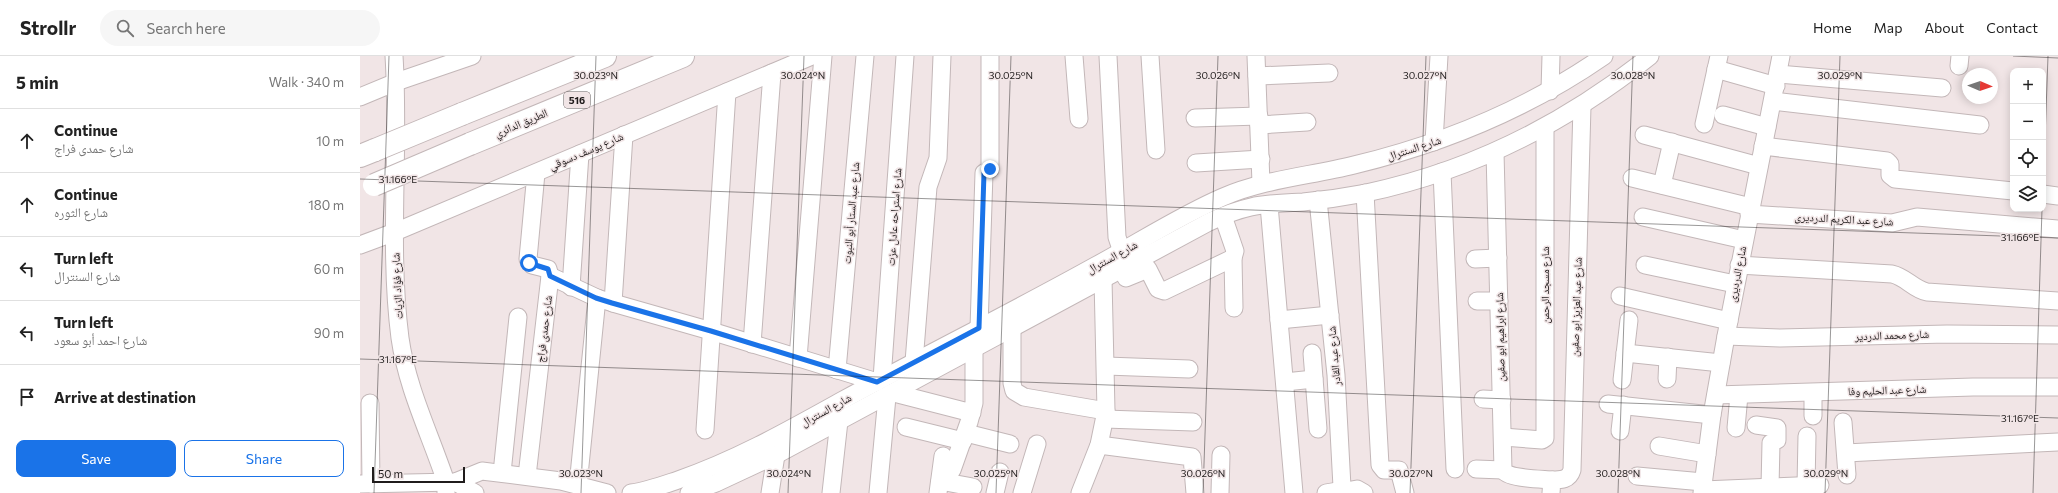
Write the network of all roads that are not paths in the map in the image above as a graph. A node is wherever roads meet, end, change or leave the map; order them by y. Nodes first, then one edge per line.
1 (394, 56) edge
2 (472, 56) edge
3 (604, 56) edge
4 (683, 56) edge
5 (812, 56) edge
6 (823, 56) edge
7 (865, 56) edge
8 (905, 56) edge
9 (942, 56) edge
10 (990, 56) edge
11 (1074, 56) edge
12 (1108, 56) edge
13 (1150, 56) edge
14 (1256, 56) edge
15 (1439, 56) edge
16 (1551, 56) edge
17 (1604, 56) edge
18 (1650, 56) edge
19 (1781, 56) edge
20 (1718, 63) edge
21 (772, 73) junction
22 (1328, 73) dead end
23 (1257, 76) junction
24 (396, 82) junction
25 (1776, 87) junction
26 (1942, 88) dead end
27 (1550, 91) junction
28 (727, 92) junction
29 (360, 97) edge
30 (1582, 106) junction
31 (1723, 115) dead end
32 (1195, 118) dead end
33 (1078, 119) dead end
34 (1259, 120) junction
35 (1307, 122) dead end
36 (1704, 124) dead end
37 (1980, 125) dead end
38 (1768, 127) junction
39 (1545, 128) junction
40 (624, 135) junction
41 (1644, 135) dead end
42 (1434, 142) junction
43 (1672, 142) junction
44 (1763, 146) junction
45 (1156, 150) dead end
46 (1495, 152) junction
47 (367, 153) edge
48 (580, 154) junction
49 (1261, 159) junction
50 (1196, 163) dead end
51 (1759, 166) junction
52 (1442, 172) junction
53 (536, 173) junction
54 (1632, 178) dead end
55 (1254, 185) junction
56 (1662, 185) junction
57 (367, 187) edge
58 (2010, 191) edge
59 (1365, 193) junction
60 (2046, 194) edge
61 (2058, 196) edge
62 (1318, 200) junction
63 (1269, 205) junction
64 (1252, 207) junction
65 (1750, 210) junction
66 (1223, 216) junction
67 (1643, 217) dead end
68 (2058, 229) edge
69 (395, 232) junction
70 (1744, 240) junction
71 (360, 245) edge
72 (1122, 252) junction
73 (1233, 258) junction
74 (1498, 258) junction
75 (1475, 259) dead end
76 (1646, 265) dead end
77 (1739, 265) junction
78 (550, 276) junction
79 (1103, 279) junction
80 (1124, 279) dead end
81 (1735, 284) junction
82 (571, 287) junction
83 (1620, 296) dead end
84 (596, 298) junction
85 (1477, 301) dead end
86 (1499, 301) junction
87 (2058, 301) edge
88 (612, 303) junction
89 (1234, 308) dead end
90 (1330, 314) junction
91 (518, 317) dead end
92 (1279, 320) junction
93 (1629, 320) dead end
94 (979, 328) junction
95 (1012, 328) junction
96 (1727, 328) junction
97 (711, 331) junction
98 (2058, 335) edge
99 (752, 344) junction
100 (974, 350) junction
101 (1312, 353) dead end
102 (1625, 353) junction
103 (1668, 357) junction
104 (798, 358) junction
105 (914, 362) junction
106 (1721, 363) junction
107 (1106, 366) junction
108 (1189, 369) dead end
109 (837, 370) junction
110 (1314, 379) junction
111 (1667, 379) dead end
112 (880, 380) junction
113 (1622, 380) dead end
114 (1285, 382) junction
115 (2058, 387) edge
116 (1813, 393) junction
117 (890, 395) junction
118 (1716, 395) junction
119 (1739, 395) junction
120 (1483, 399) dead end
121 (1502, 400) junction
122 (370, 403) dead end
123 (972, 413) junction
124 (1105, 415) junction
125 (1712, 415) junction
126 (1813, 416) dead end
127 (839, 421) junction
128 (1192, 422) dead end
129 (1844, 422) dead end
130 (1756, 425) dead end
131 (906, 428) dead end
132 (1318, 428) dead end
133 (1736, 428) dead end
134 (705, 430) dead end
135 (1620, 432) dead end
136 (1807, 436) dead end
137 (964, 437) junction
138 (1503, 437) junction
139 (2058, 442) edge
140 (1010, 444) dead end
141 (1037, 444) dead end
142 (1100, 445) junction
143 (1659, 446) dead end
144 (1846, 453) junction
145 (776, 454) junction
146 (1707, 454) junction
147 (1221, 455) dead end
148 (1455, 469) dead end
149 (1476, 469) dead end
150 (1503, 470) junction
151 (1000, 472) dead end
152 (502, 473) junction
153 (943, 475) edge
154 (1847, 475) dead end
155 (527, 476) junction
156 (1637, 476) dead end
157 (365, 484) edge
158 (449, 486) edge
159 (1552, 486) edge
160 (973, 487) dead end
161 (1770, 487) junction
162 (1703, 488) edge
163 (392, 489) edge
164 (584, 489) edge
165 (1344, 490) junction
166 (475, 493) edge
167 (607, 493) edge
168 (631, 493) edge
169 (689, 493) edge
170 (770, 493) edge
171 (831, 493) edge
172 (878, 493) edge
173 (995, 493) edge
174 (1022, 493) edge
175 (1080, 493) edge
176 (1195, 493) edge
177 (1220, 493) edge
178 (1294, 493) edge
179 (1326, 493) edge
180 (1364, 493) edge
181 (1405, 493) edge

1 - 24 street, شارع فؤاد الزيات
2 - 24 street
3 - 47 highway, bridge
4 - 57 highway, الطريق الدائري / 516, bridge
5 - 21 street, شارع يوسف دسوقي
6 - 104 street
7 - 109 street, شارع عبد الستار أبو النبوت
8 - 112 street, شارع استراحه عادل عزت
9 - 105 street
10 - 94 street
11 - 33 street
12 - 72 street
13 - 45 street
14 - 23 street
15 - 42 street
16 - 27 street
17 - 27 street, شارع السنترال
18 - 30 street, شارع السنترال
19 - 25 street, شارع الدرديرى
20 - 25 street
20 - 36 street
21 - 28 street, شارع يوسف دسوقي
21 - 99 street
22 - 23 street
23 - 34 street
24 - 29 street
24 - 69 street, شارع فؤاد الزيات
25 - 26 street
25 - 37 street
25 - 38 street, شارع الدرديرى
27 - 42 street, شارع السنترال
28 - 40 street, شارع يوسف دسوقي
28 - 97 street
30 - 39 street, شارع السنترال
30 - 159 street, شارع عبد العزيز ابو صفين
31 - 38 street
32 - 34 street
34 - 35 street
34 - 49 street
38 - 44 street, شارع الدرديرى
39 - 46 street, شارع السنترال
39 - 138 street, شارع مسجد الرحمن
40 - 48 street, شارع يوسف دسوقي
40 - 88 street
41 - 43 street
42 - 55 street, شارع السنترال
43 - 51 street
43 - 56 street
44 - 51 street, شارع الدرديرى
44 - 58 street
46 - 52 street, شارع السنترال
46 - 74 street, شارع ابراهيم ابو صفين
48 - 53 street, شارع يوسف دسوقي
48 - 82 street
49 - 50 street
49 - 55 street
51 - 65 street, شارع الدرديرى
52 - 59 street, شارع السنترال
52 - 148 street
53 - 69 street, شارع يوسف دسوقي
53 - 78 street
54 - 56 street, شارع عبد الكريم الدرديرى
55 - 64 street
55 - 72 street, شارع السنترال
56 - 65 street, شارع عبد الكريم الدرديرى
59 - 62 street, شارع السنترال
59 - 181 street
60 - 61 street
62 - 63 street, شارع السنترال
62 - 90 street, شارع عبد القادر
63 - 64 street, شارع السنترال
63 - 92 street
64 - 66 street, شارع السنترال
65 - 68 street, شارع عبد الكريم الدرديرى
65 - 70 street, شارع الدرديرى
66 - 73 street
66 - 79 street, شارع السنترال
67 - 70 street
69 - 71 street, شارع يوسف دسوقي
69 - 158 street, شارع فؤاد الزيات
70 - 77 street, شارع الدرديرى
72 - 94 street, شارع السنترال
73 - 80 street
73 - 89 street
74 - 75 street
74 - 86 street, شارع ابراهيم ابو صفين
76 - 81 street
77 - 81 street, شارع الدرديرى
77 - 87 street
78 - 82 street
78 - 155 street, شارع حمدى فراج
79 - 95 street, شارع السنترال
79 - 107 street
81 - 96 street, شارع الدرديرى
82 - 84 street
83 - 96 street, شارع محمد الدردير
84 - 88 street
84 - 164 street
85 - 86 street
86 - 121 street, شارع ابراهيم ابو صفين
88 - 97 street
90 - 92 street
90 - 165 street, شارع عبد القادر
91 - 152 street
92 - 114 street
93 - 102 street
94 - 105 street, شارع السنترال
95 - 100 street, شارع السنترال
95 - 124 street
96 - 98 street, شارع محمد الدردير
96 - 106 street, شارع الدرديرى
97 - 99 street
97 - 134 street
99 - 104 street
100 - 117 street, شارع السنترال
100 - 123 street
101 - 110 street
102 - 103 street
102 - 113 street
103 - 106 street
103 - 111 street
104 - 109 street
105 - 112 street, شارع السنترال
106 - 118 street, شارع الدرديرى
107 - 108 street
107 - 124 street
109 - 112 street
110 - 114 street
110 - 132 street
112 - 168 street, شارع السنترال
114 - 178 street
115 - 116 street, شارع عبد الحليم وفا
116 - 119 street, شارع عبد الحليم وفا
116 - 126 street
117 - 123 street
117 - 127 street, شارع السنترال
117 - 172 street
118 - 119 street, شارع عبد الحليم وفا
118 - 125 street, شارع الدرديرى
119 - 133 street
120 - 121 street
121 - 138 street, شارع ابراهيم ابو صفين
122 - 157 street
123 - 137 street
124 - 128 street
124 - 142 street
125 - 135 street
125 - 146 street, شارع الدرديرى
127 - 145 street, شارع السنترال
127 - 171 street
129 - 144 street
130 - 161 street
131 - 137 street
136 - 161 street
137 - 140 street
137 - 153 street
138 - 150 street, شارع ابراهيم ابو صفين
139 - 144 street
141 - 174 street
142 - 175 street
142 - 176 street
143 - 146 street
144 - 154 street
145 - 169 street, شارع السنترال
145 - 170 street
146 - 162 street, شارع الدرديرى
147 - 177 street
149 - 150 street
150 - 159 street
151 - 173 street
152 - 155 street
152 - 158 street
153 - 160 street
155 - 164 street
156 - 162 street
157 - 163 street
158 - 163 street
158 - 166 street
161 - 162 street
164 - 167 street
165 - 179 street
165 - 180 street

